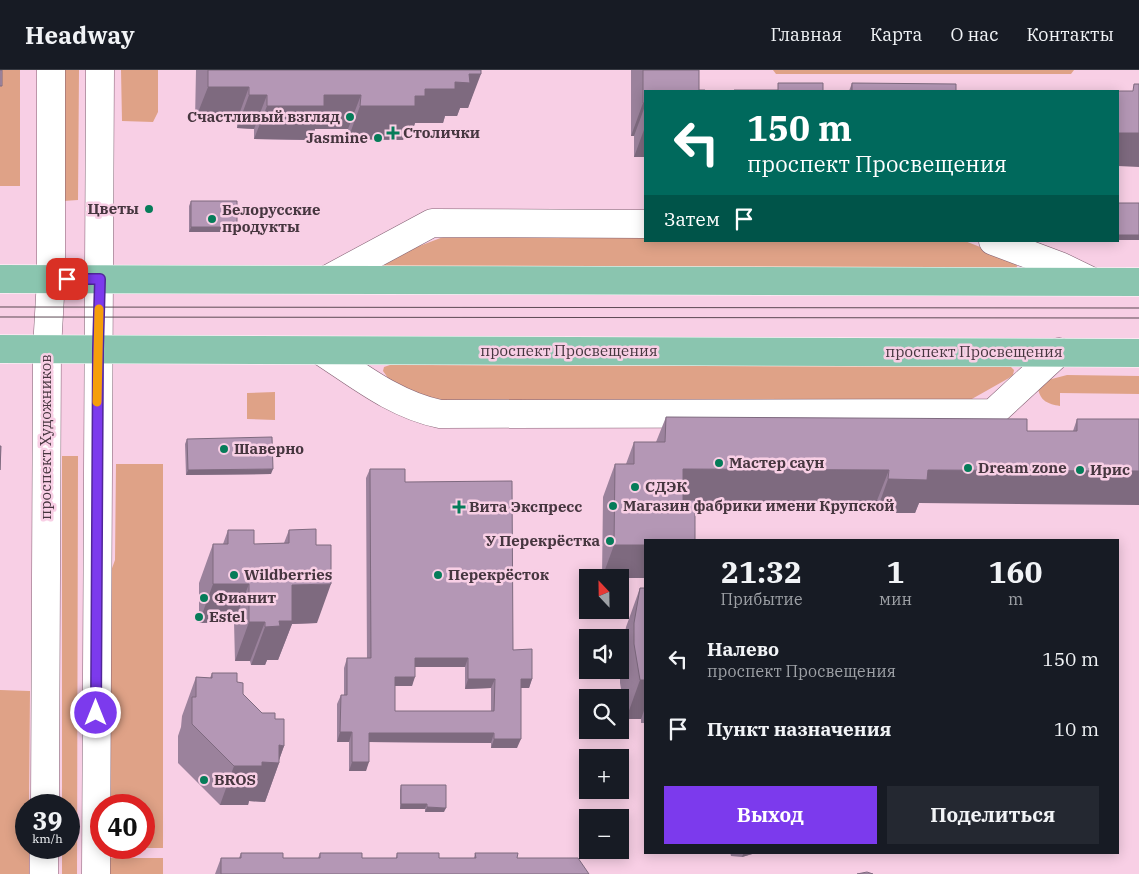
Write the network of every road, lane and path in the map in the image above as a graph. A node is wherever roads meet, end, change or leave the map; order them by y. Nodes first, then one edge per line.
1 (51, 70) edge
2 (100, 70) edge
3 (644, 224) edge
4 (996, 242) edge
5 (0, 279) edge
6 (51, 279) junction
7 (100, 279) junction
8 (328, 279) junction
9 (1090, 282) junction
10 (1139, 282) edge
11 (0, 349) edge
12 (47, 349) junction
13 (98, 349) junction
14 (320, 351) junction
15 (1059, 352) junction
16 (1139, 352) edge
17 (44, 794) edge
18 (44, 859) edge
19 (44, 874) edge
20 (96, 874) edge

1 - 6 street, проспект Художников
2 - 7 street
3 - 8 street
4 - 9 street
5 - 6 main road
6 - 7 main road
6 - 12 street, проспект Художников
7 - 8 main road
7 - 13 street
8 - 9 main road
9 - 10 main road
11 - 12 main road, проспект Просвещения
12 - 13 main road, проспект Просвещения
12 - 17 street, проспект Художников
13 - 14 main road, проспект Просвещения
13 - 20 street
14 - 15 main road, проспект Просвещения
14 - 15 street
15 - 16 main road, проспект Просвещения
18 - 19 street

